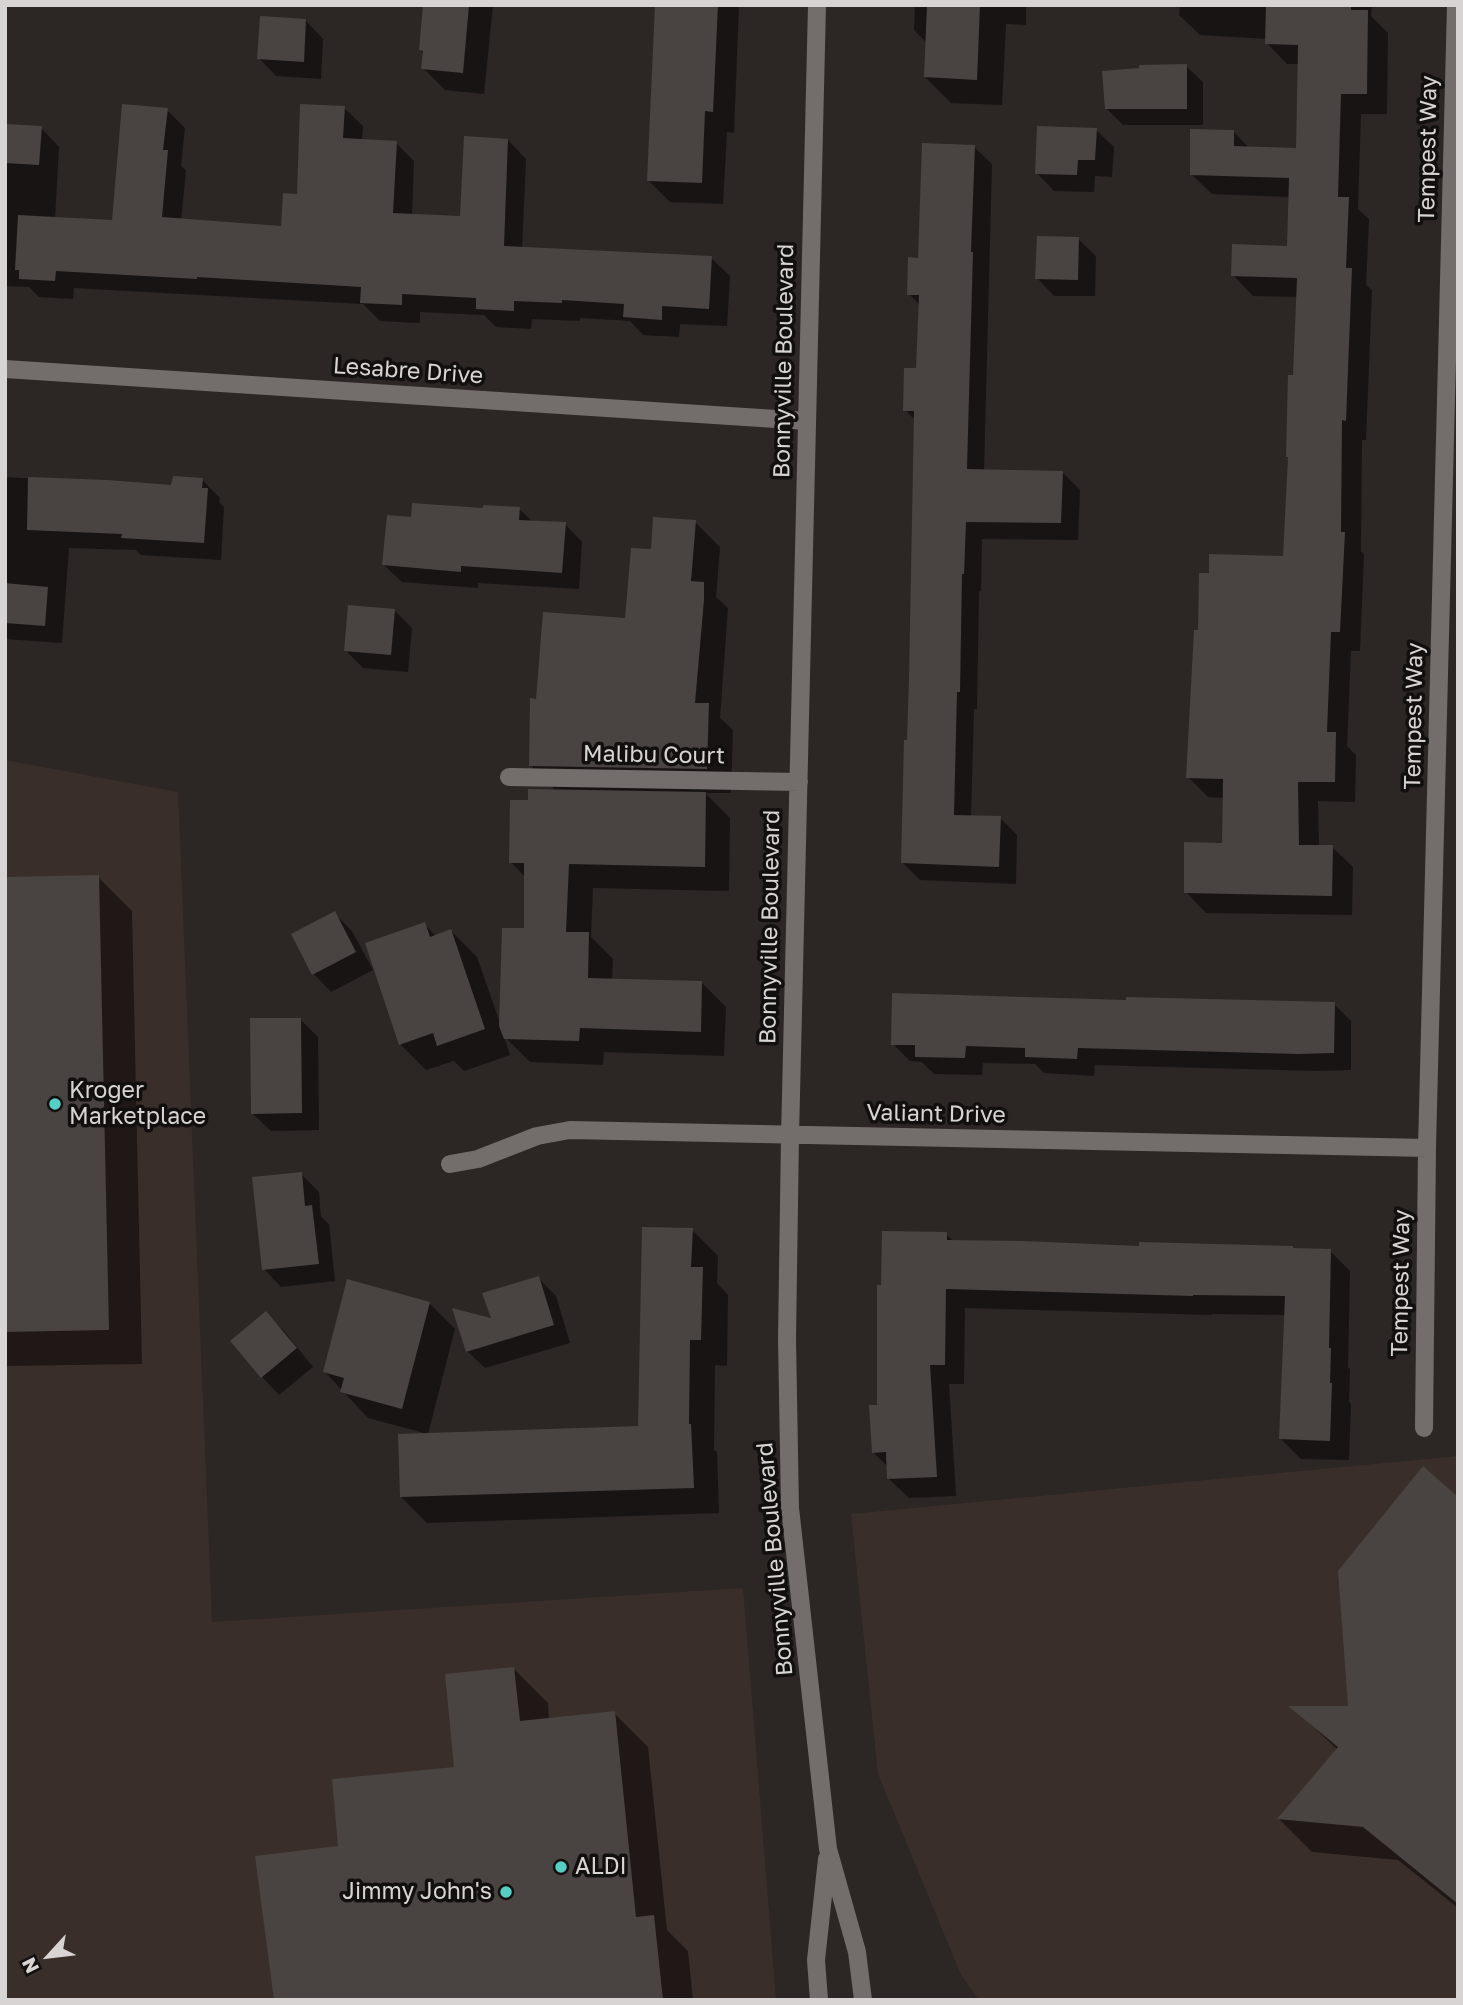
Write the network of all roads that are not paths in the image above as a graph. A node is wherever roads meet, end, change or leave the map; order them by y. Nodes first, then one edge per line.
1 (817, 5) edge
2 (1456, 5) edge
3 (5, 369) edge
4 (807, 421) junction
5 (509, 776) dead end
6 (799, 782) junction
7 (790, 1136) junction
8 (1427, 1148) junction
9 (450, 1164) dead end
10 (1424, 1428) dead end
11 (828, 1849) junction
12 (819, 2000) edge
13 (863, 2000) edge

1 - 4 street, Bonnyville Boulevard
2 - 8 street, Tempest Way
3 - 4 street, Lesabre Drive
4 - 6 street, Bonnyville Boulevard
5 - 6 street, Malibu Court
6 - 7 street, Bonnyville Boulevard
7 - 8 street, Valiant Drive
7 - 9 street, Valiant Drive
7 - 11 street, Bonnyville Boulevard
8 - 10 street, Tempest Way
11 - 12 street, Bonnyville Boulevard
11 - 13 street, Bonnyville Boulevard

